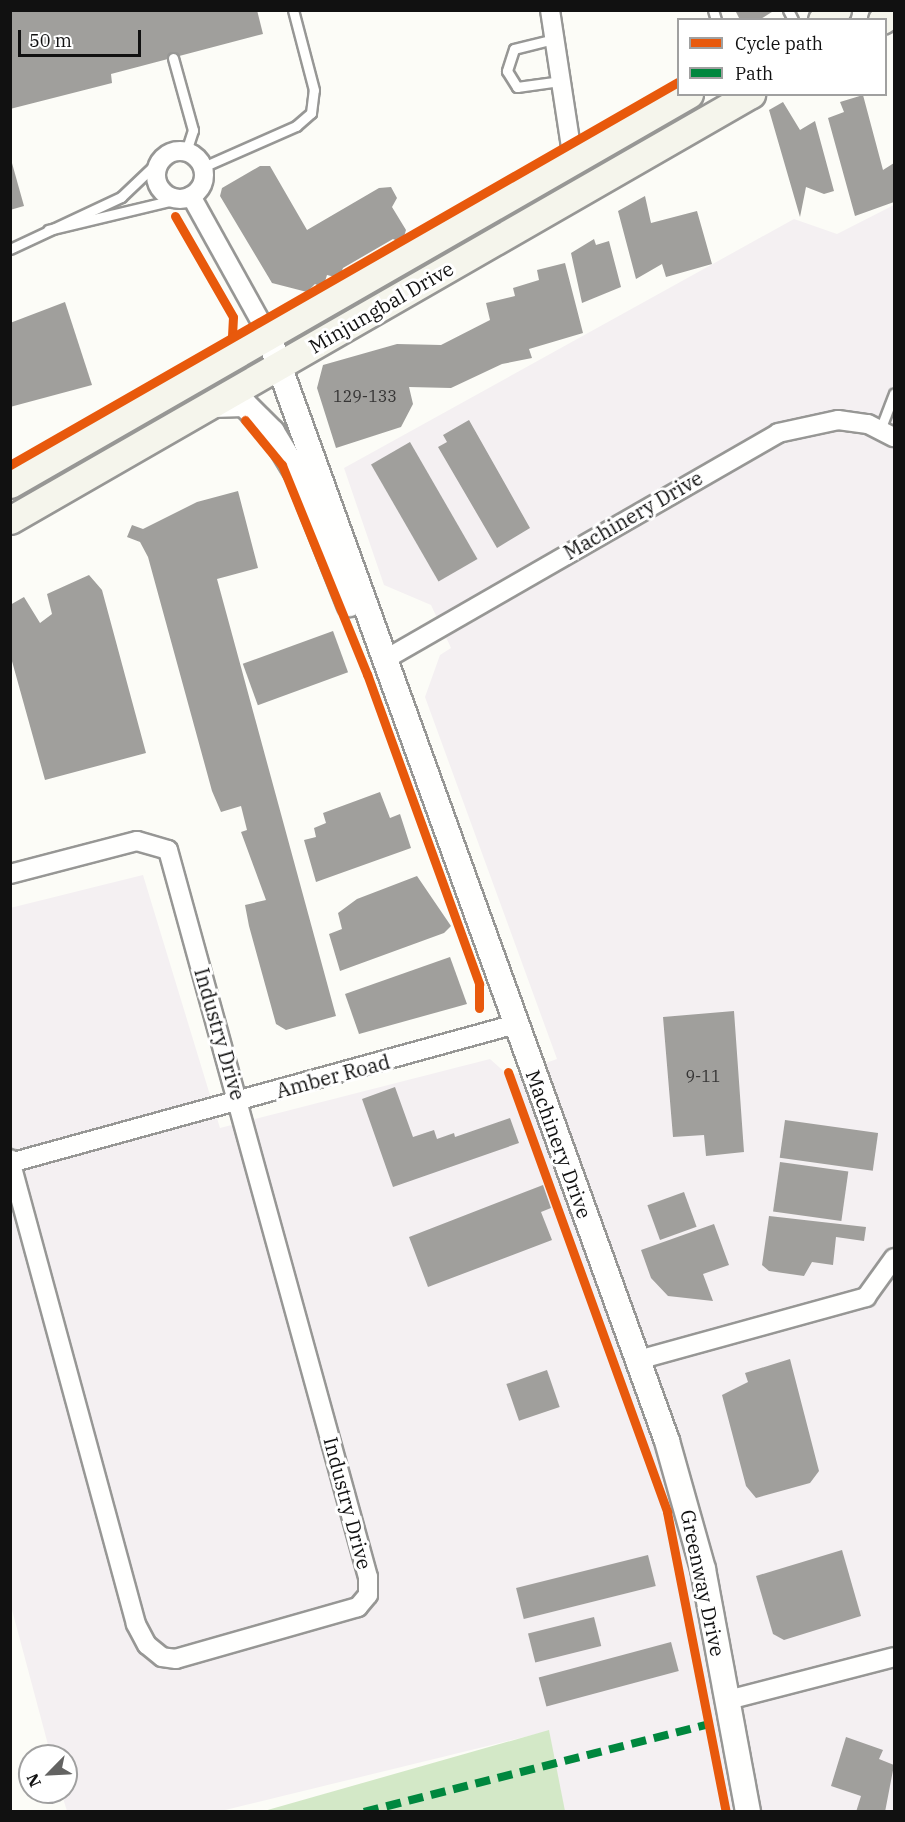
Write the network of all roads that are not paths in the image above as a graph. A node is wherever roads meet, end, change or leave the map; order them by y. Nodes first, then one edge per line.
1 (293, 10) edge
2 (550, 10) edge
3 (554, 39) junction
4 (173, 58) dead end
5 (560, 81) junction
6 (686, 96) edge
7 (748, 96) edge
8 (186, 151) junction
9 (160, 160) junction
10 (573, 161) junction
11 (202, 167) junction
12 (185, 197) junction
13 (37, 234) junction
14 (10, 249) edge
15 (268, 335) junction
16 (279, 366) junction
17 (894, 394) edge
18 (212, 405) junction
19 (887, 434) edge
20 (10, 484) edge
21 (10, 520) edge
22 (381, 652) junction
23 (10, 874) edge
24 (516, 1024) junction
25 (240, 1102) junction
26 (11, 1161) edge
27 (894, 1258) edge
28 (638, 1360) junction
29 (894, 1657) edge
30 (728, 1700) junction
31 (748, 1812) edge

1 - 11 lane
2 - 3 street
3 - 5 street
3 - 5 lane
4 - 8 lane
5 - 10 street
6 - 10 main road, Minjungbal Drive
7 - 16 main road, Minjungbal Drive
8 - 9 street
8 - 11 street
9 - 12 street
9 - 13 lane
10 - 15 main road, Minjungbal Drive
11 - 12 street
12 - 13 lane
12 - 15 street
13 - 14 lane
15 - 16 street, Machinery Drive
15 - 20 main road, Minjungbal Drive
16 - 18 main road, Minjungbal Drive
16 - 22 street, Machinery Drive
17 - 19 lane
18 - 21 main road, Minjungbal Drive
18 - 22 street, Machinery Drive
19 - 22 street, Machinery Drive
22 - 24 street, Machinery Drive
23 - 25 street, Industry Drive
24 - 25 street, Amber Road
24 - 28 street, Machinery Drive
25 - 26 street, Amber Road
25 - 26 street, Industry Drive
27 - 28 street
28 - 30 street, Greenway Drive
29 - 30 street
30 - 31 street, Greenway Drive

